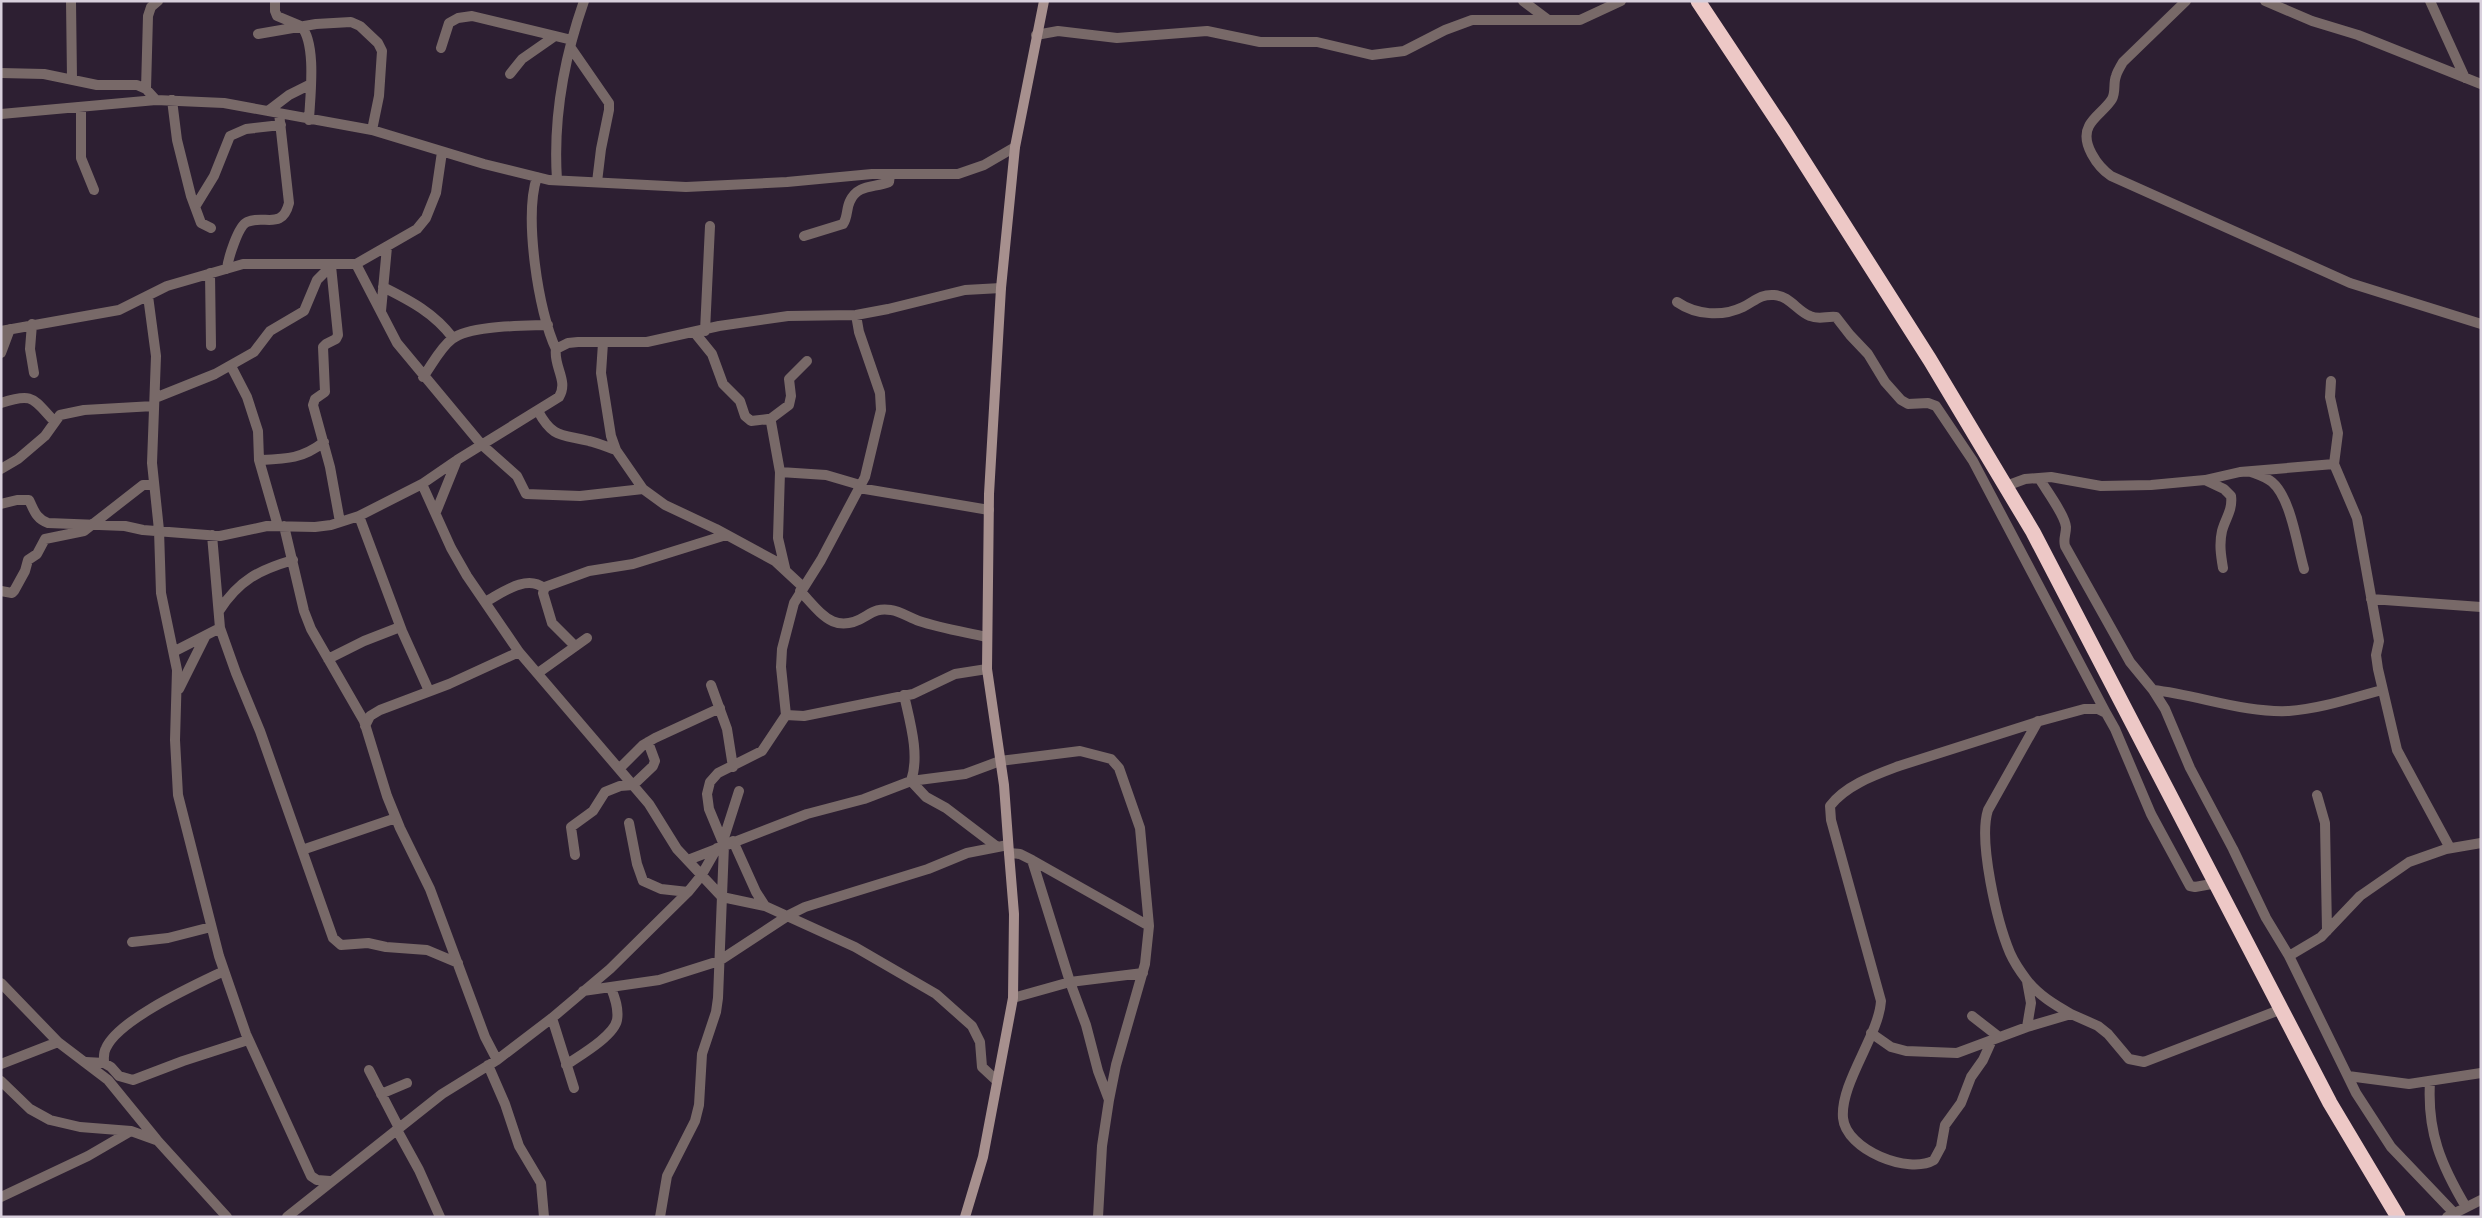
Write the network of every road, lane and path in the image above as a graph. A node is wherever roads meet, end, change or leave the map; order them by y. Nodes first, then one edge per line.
1 (71, 1) edge
2 (158, 1) edge
3 (276, 1) edge
4 (584, 1) edge
5 (1044, 1) edge
6 (1523, 1) edge
7 (1622, 1) edge
8 (1698, 1) edge
9 (2186, 1) edge
10 (2265, 1) edge
11 (2430, 1) edge
12 (1550, 21) junction
13 (301, 26) junction
14 (258, 34) dead end
15 (1036, 35) junction
16 (555, 36) junction
17 (571, 44) junction
18 (441, 48) dead end
19 (1, 73) edge
20 (510, 74) dead end
21 (2465, 78) junction
22 (72, 79) junction
23 (311, 84) junction
24 (2481, 84) edge
25 (146, 89) junction
26 (156, 100) junction
27 (172, 100) junction
28 (81, 108) junction
29 (268, 111) junction
30 (1, 114) edge
31 (279, 114) junction
32 (309, 120) junction
33 (281, 125) junction
34 (372, 130) junction
35 (1015, 146) junction
36 (442, 152) junction
37 (890, 175) junction
38 (537, 177) junction
39 (557, 180) junction
40 (597, 182) junction
41 (94, 190) dead end
42 (194, 207) junction
43 (710, 226) dead end
44 (211, 228) dead end
45 (804, 236) dead end
46 (387, 246) junction
47 (356, 264) junction
48 (331, 266) junction
49 (227, 269) junction
50 (210, 273) junction
51 (383, 287) junction
52 (1001, 288) junction
53 (148, 296) junction
54 (1677, 302) dead end
55 (381, 312) junction
56 (856, 315) junction
57 (32, 324) junction
58 (2481, 324) edge
59 (548, 325) junction
60 (6, 330) edge
61 (700, 332) junction
62 (453, 338) junction
63 (603, 343) junction
64 (211, 346) dead end
65 (556, 349) junction
66 (1, 353) edge
67 (807, 361) dead end
68 (231, 366) junction
69 (34, 372) dead end
70 (423, 377) junction
71 (2331, 380) dead end
72 (155, 402) junction
73 (1, 403) edge
74 (538, 411) junction
75 (769, 420) junction
76 (54, 421) junction
77 (324, 442) junction
78 (482, 444) junction
79 (616, 450) junction
80 (259, 460) junction
81 (456, 460) junction
82 (2334, 464) junction
83 (1, 469) edge
84 (2248, 471) junction
85 (780, 472) junction
86 (2039, 478) junction
87 (2205, 480) junction
88 (422, 484) junction
89 (153, 485) junction
90 (2006, 486) junction
91 (859, 487) junction
92 (643, 489) junction
93 (1, 504) edge
94 (989, 510) junction
95 (436, 512) junction
96 (359, 516) junction
97 (340, 522) junction
98 (94, 526) junction
99 (281, 526) junction
100 (159, 530) junction
101 (212, 535) junction
102 (726, 535) junction
103 (293, 560) junction
104 (785, 568) junction
105 (2223, 568) dead end
106 (2304, 569) dead end
107 (544, 588) junction
108 (802, 589) junction
109 (1, 591) edge
110 (2371, 599) junction
111 (485, 602) junction
112 (2481, 607) edge
113 (219, 611) junction
114 (400, 627) junction
115 (220, 628) junction
116 (206, 635) junction
117 (586, 638) dead end
118 (986, 638) junction
119 (575, 646) junction
120 (175, 651) junction
121 (519, 652) junction
122 (328, 659) junction
123 (987, 669) junction
124 (538, 673) junction
125 (711, 685) dead end
126 (2153, 690) junction
127 (2382, 690) junction
128 (429, 691) junction
129 (178, 692) junction
130 (904, 695) junction
131 (720, 708) junction
132 (2106, 713) junction
133 (786, 715) junction
134 (2038, 721) junction
135 (365, 726) junction
136 (648, 742) junction
137 (1000, 761) junction
138 (733, 767) junction
139 (619, 769) junction
140 (911, 782) junction
141 (633, 785) junction
142 (739, 790) dead end
143 (2317, 795) dead end
144 (396, 818) junction
145 (629, 823) dead end
146 (724, 844) junction
147 (996, 846) junction
148 (2480, 846) edge
149 (2450, 848) junction
150 (1009, 849) junction
151 (302, 850) junction
152 (575, 855) dead end
153 (688, 860) junction
154 (1032, 860) junction
155 (701, 876) junction
156 (2217, 883) junction
157 (688, 892) junction
158 (722, 897) junction
159 (765, 906) junction
160 (789, 915) junction
161 (1149, 926) junction
162 (211, 927) junction
163 (2327, 931) junction
164 (132, 942) dead end
165 (2289, 956) junction
166 (719, 961) junction
167 (458, 963) junction
168 (224, 971) junction
169 (1143, 973) junction
170 (2026, 980) junction
171 (1, 982) edge
172 (1070, 982) junction
173 (611, 988) junction
174 (583, 991) junction
175 (1012, 998) junction
176 (2282, 1009) junction
177 (2072, 1014) junction
178 (1972, 1016) dead end
179 (552, 1018) junction
180 (2027, 1027) junction
181 (1871, 1033) junction
182 (1996, 1039) junction
183 (248, 1040) junction
184 (58, 1042) junction
185 (86, 1062) junction
186 (492, 1062) junction
187 (104, 1063) junction
188 (1, 1064) edge
189 (566, 1064) junction
190 (369, 1070) dead end
191 (2481, 1073) edge
192 (2348, 1076) junction
193 (996, 1080) junction
194 (1, 1081) edge
195 (2430, 1082) junction
196 (407, 1084) dead end
197 (574, 1088) dead end
198 (381, 1094) junction
199 (1109, 1100) junction
200 (398, 1129) junction
201 (131, 1131) junction
202 (157, 1140) junction
203 (330, 1181) junction
204 (1, 1196) edge
205 (2481, 1200) edge
206 (2457, 1213) edge
207 (227, 1217) edge
208 (288, 1217) edge
209 (440, 1217) edge
210 (544, 1217) edge
211 (660, 1217) edge
212 (965, 1217) edge
213 (1098, 1217) edge
214 (2398, 1217) edge

1 - 22 street
2 - 25 street
3 - 13 street
4 - 17 street
5 - 15 street
6 - 12 street
7 - 12 street
8 - 90 highway
9 - 58 street
10 - 21 street
11 - 21 street
12 - 15 street
13 - 14 street
13 - 23 street
13 - 34 street
15 - 35 street
16 - 17 street
16 - 18 street
16 - 20 street
17 - 39 street
17 - 40 street
19 - 22 street
21 - 24 street
22 - 25 street
23 - 29 street
23 - 32 street
25 - 26 street
26 - 27 street
26 - 28 street
27 - 29 street
27 - 42 street
28 - 30 street
28 - 41 street
29 - 31 street
31 - 32 street
31 - 33 street
32 - 34 street
33 - 42 street
33 - 49 street
34 - 36 street
35 - 37 street
35 - 52 street
36 - 38 street
36 - 46 street
37 - 40 street
37 - 45 street
38 - 39 street
38 - 59 street
39 - 40 street
42 - 44 street
43 - 61 street
46 - 47 street
46 - 51 street
47 - 48 street
47 - 55 street
48 - 49 street
48 - 68 street
48 - 77 street
49 - 50 street
50 - 53 street
50 - 64 street
51 - 55 street
51 - 62 street
52 - 56 street
52 - 94 street
53 - 57 street
53 - 72 street
54 - 132 street
55 - 70 street
56 - 61 street
56 - 91 street
57 - 60 street
57 - 69 street
59 - 62 street
59 - 65 street
60 - 66 street
61 - 63 street
61 - 75 street
62 - 70 street
63 - 65 street
63 - 79 street
65 - 74 street
67 - 75 street
68 - 72 street
68 - 80 street
70 - 78 street
71 - 82 street
72 - 76 street
72 - 89 street
73 - 76 street
74 - 78 street
74 - 79 street
75 - 85 street
76 - 83 street
77 - 80 street
77 - 97 street
78 - 81 street
78 - 92 street
79 - 92 street
80 - 99 street
81 - 88 street
81 - 95 street
82 - 84 street
82 - 110 street
84 - 87 street
84 - 106 street
85 - 91 street
85 - 104 street
86 - 87 street
86 - 90 street
86 - 126 street
87 - 105 street
88 - 95 street
88 - 96 street
89 - 98 street
89 - 100 street
90 - 156 highway
91 - 94 street
91 - 108 street
92 - 102 street
93 - 98 street
94 - 118 street
95 - 111 street
96 - 97 street
96 - 114 street
97 - 99 street
98 - 100 street
98 - 109 street
99 - 101 street
99 - 103 street
100 - 101 street
100 - 120 street
101 - 113 street
102 - 104 street
102 - 107 street
103 - 113 street
103 - 122 street
104 - 108 street
107 - 111 street
107 - 119 street
108 - 118 street
108 - 133 street
110 - 112 street
110 - 127 street
111 - 121 street
113 - 115 street
114 - 122 street
114 - 128 street
115 - 116 street
115 - 151 street
116 - 120 street
116 - 129 street
117 - 119 street
118 - 123 street
119 - 124 street
120 - 129 street
121 - 124 street
121 - 128 street
122 - 135 street
123 - 130 street
123 - 137 street
124 - 139 street
125 - 131 street
126 - 127 street
126 - 165 street
127 - 149 street
128 - 135 street
129 - 162 street
130 - 133 street
130 - 140 street
131 - 136 street
131 - 138 street
132 - 134 street
132 - 156 street
133 - 138 street
134 - 170 street
134 - 181 street
135 - 144 street
136 - 139 street
136 - 141 street
137 - 140 street
137 - 150 street
137 - 161 street
138 - 146 street
139 - 141 street
140 - 146 street
140 - 147 street
141 - 152 street
141 - 153 street
142 - 146 street
143 - 163 street
144 - 151 street
144 - 167 street
145 - 157 street
146 - 153 street
146 - 155 street
146 - 158 street
146 - 159 street
147 - 150 street
147 - 160 street
148 - 149 street
149 - 163 street
150 - 154 street
150 - 175 street
151 - 167 street
153 - 155 street
154 - 161 street
154 - 172 street
155 - 157 street
155 - 158 street
156 - 176 highway
157 - 174 street
158 - 159 street
158 - 166 street
159 - 160 street
160 - 166 street
160 - 193 street
161 - 169 street
162 - 164 street
162 - 168 street
163 - 165 street
165 - 192 street
166 - 173 street
166 - 211 street
167 - 186 street
168 - 183 street
168 - 187 street
169 - 172 street
169 - 199 street
170 - 177 street
170 - 180 street
171 - 184 street
172 - 175 street
172 - 199 street
173 - 174 street
173 - 189 street
174 - 179 street
175 - 193 street
176 - 177 street
176 - 214 highway
177 - 180 street
178 - 182 street
179 - 186 street
179 - 189 street
180 - 182 street
181 - 182 street
181 - 182 street
183 - 187 street
183 - 203 street
184 - 185 street
184 - 188 street
185 - 187 street
185 - 202 street
186 - 200 street
186 - 210 street
189 - 197 street
190 - 198 street
191 - 195 street
192 - 195 street
192 - 206 street
193 - 212 street
194 - 201 street
195 - 206 street
196 - 198 street
198 - 200 street
199 - 213 street
200 - 203 street
200 - 209 street
201 - 202 street
201 - 204 street
202 - 207 street
203 - 208 street
205 - 206 street

